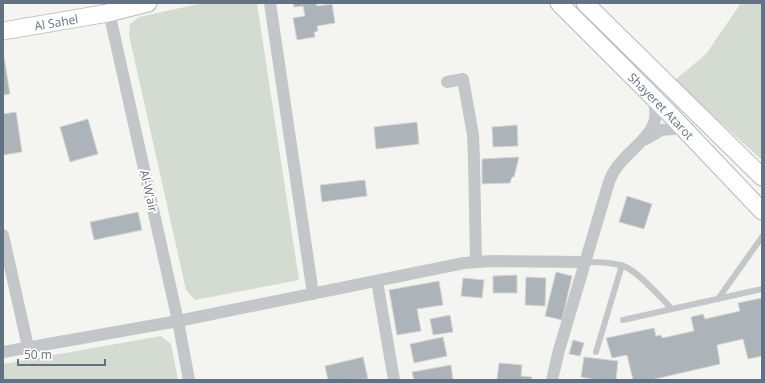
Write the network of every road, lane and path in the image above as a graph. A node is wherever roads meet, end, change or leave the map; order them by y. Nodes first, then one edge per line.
1 (148, 3) edge
2 (270, 3) edge
3 (559, 3) edge
4 (585, 3) edge
5 (108, 8) edge
6 (3, 31) edge
7 (447, 82) dead end
8 (654, 97) junction
9 (683, 128) junction
10 (638, 145) junction
11 (762, 177) edge
12 (762, 211) edge
13 (3, 235) edge
14 (762, 237) edge
15 (476, 262) junction
16 (584, 262) junction
17 (622, 265) junction
18 (377, 281) junction
19 (762, 289) edge
20 (313, 294) junction
21 (718, 299) junction
22 (672, 309) junction
23 (623, 320) dead end
24 (178, 321) junction
25 (28, 348) junction
26 (3, 352) edge
27 (596, 352) dead end
28 (189, 380) edge
29 (394, 380) edge
30 (552, 380) edge

1 - 5 main road, Al Sahel
2 - 20 street
3 - 8 main road, Shayeret Atarot
4 - 11 main road, Shayeret Atarot
5 - 6 main road, Al Sahel
5 - 24 street, Al-W'air
7 - 15 street
8 - 9 main road, Shayeret Atarot
8 - 10 street
9 - 10 street
9 - 12 main road, Shayeret Atarot
10 - 16 street
13 - 25 street
14 - 21 lane
15 - 16 street
15 - 18 street
16 - 17 lane
16 - 30 street
17 - 22 lane
17 - 27 lane
18 - 20 street
18 - 29 street
19 - 21 lane
20 - 24 street
21 - 22 lane
22 - 23 lane
24 - 25 street
24 - 28 street, Al-W'air
25 - 26 street

